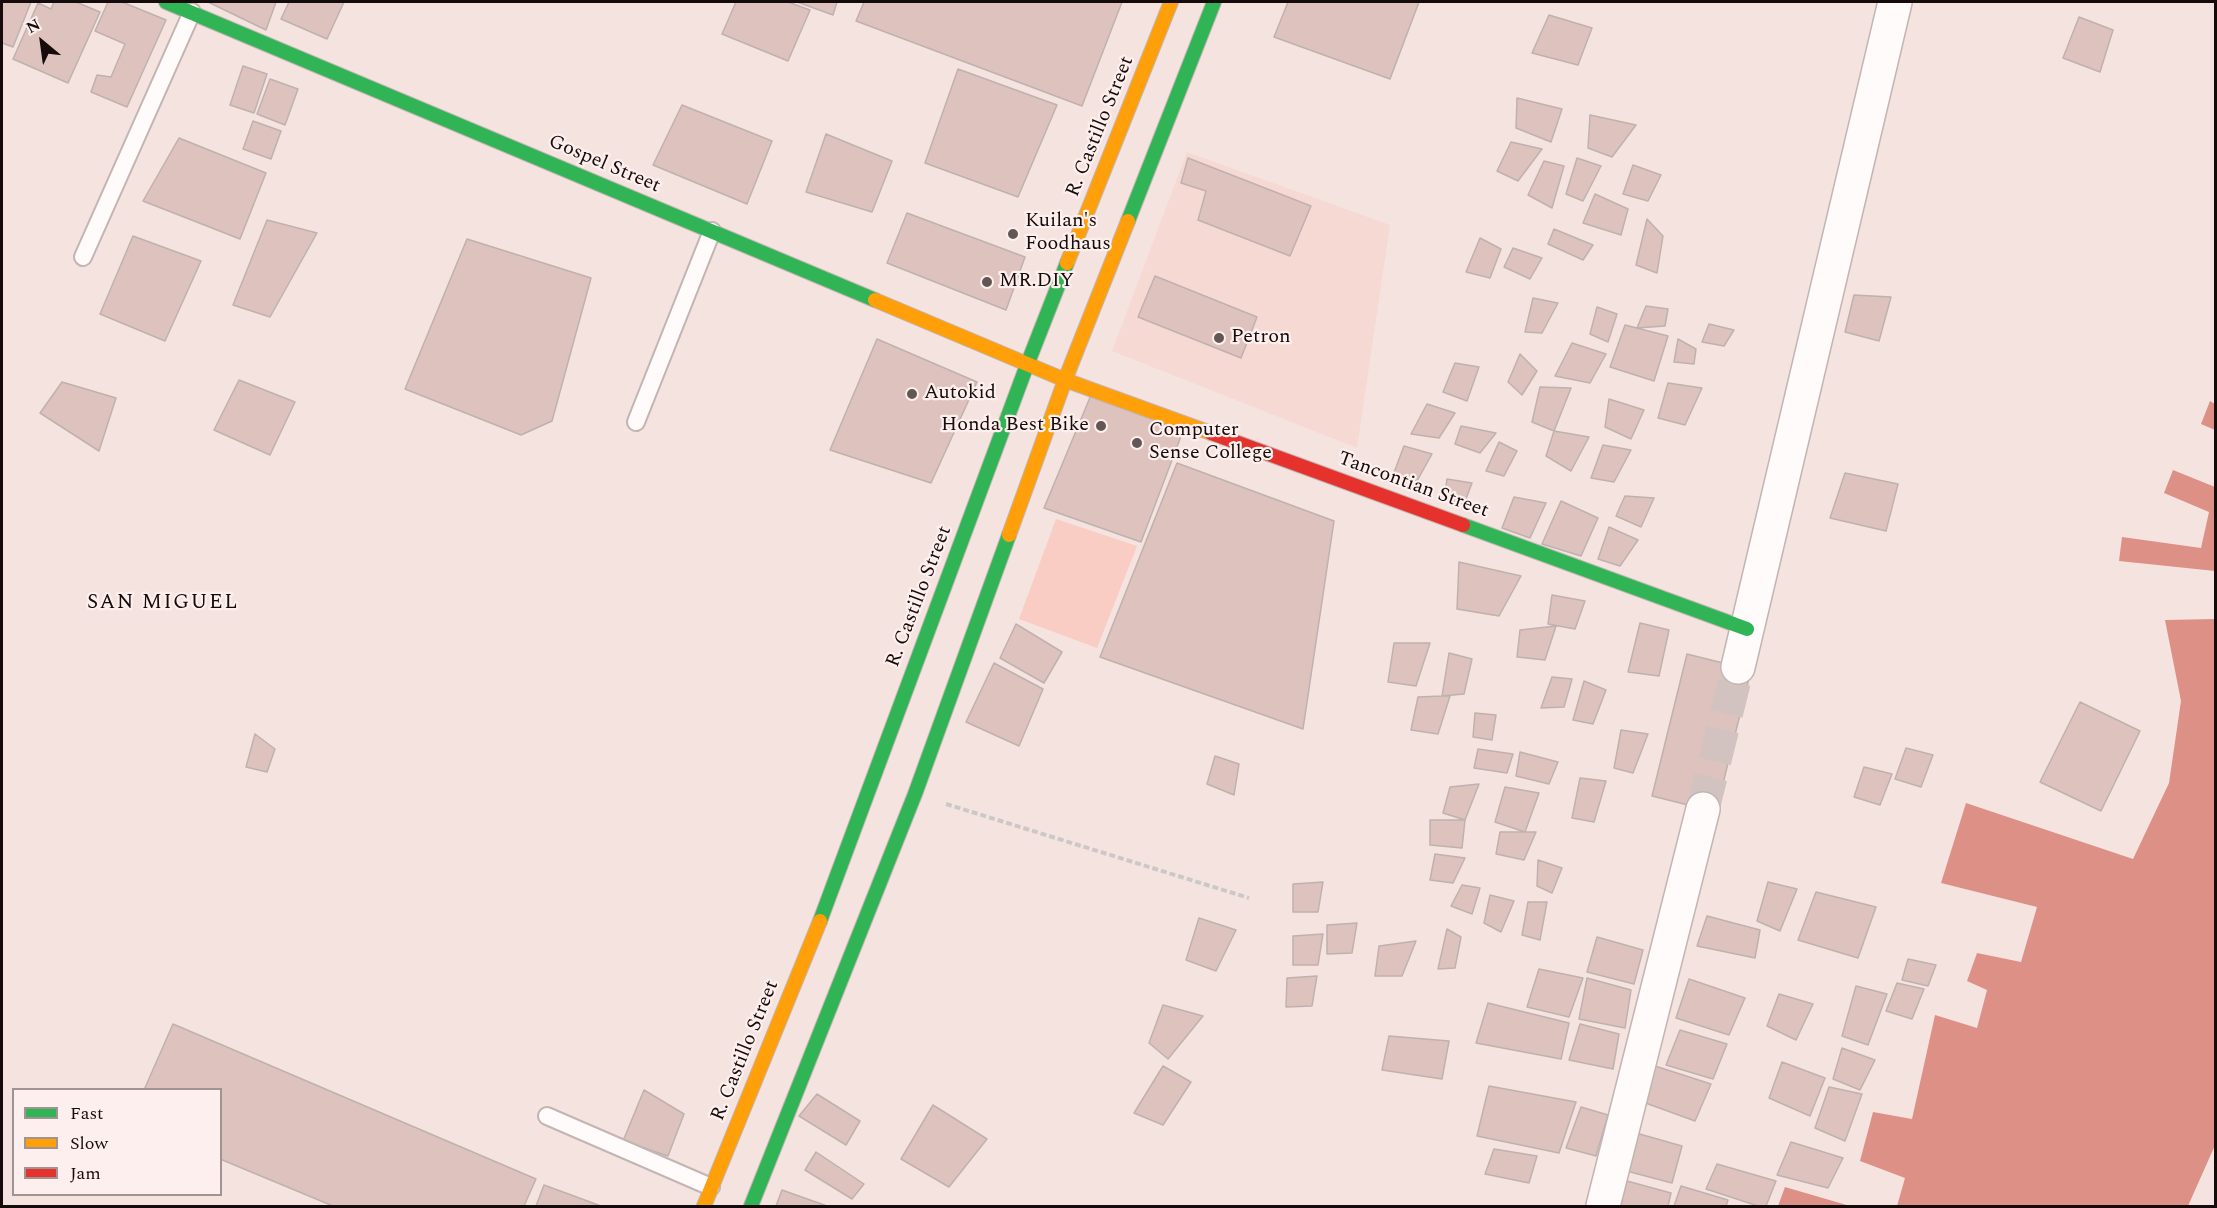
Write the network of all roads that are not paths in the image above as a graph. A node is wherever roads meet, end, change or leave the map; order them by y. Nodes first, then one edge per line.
1 (166, 2) edge
2 (1172, 2) edge
3 (1214, 2) edge
4 (1895, 2) edge
5 (192, 12) junction
6 (712, 231) junction
7 (83, 257) dead end
8 (1027, 365) junction
9 (1065, 380) junction
10 (636, 422) dead end
11 (1747, 629) junction
12 (1738, 667) tunnel mouth
13 (1702, 808) tunnel mouth
14 (547, 1116) dead end
15 (711, 1187) junction
16 (704, 1206) edge
17 (751, 1206) edge
18 (1603, 1206) edge

1 - 5 main road, Gospel Street
2 - 8 main road, R. Castillo Street
3 - 9 main road
4 - 11 street
5 - 6 main road, Gospel Street
5 - 7 lane
6 - 8 main road, Gospel Street
6 - 10 lane
8 - 9 main road, Tancontian Street
8 - 15 main road, R. Castillo Street
9 - 11 main road, Tancontian Street
9 - 17 main road
11 - 12 street
13 - 18 street
14 - 15 lane
15 - 16 main road, R. Castillo Street

